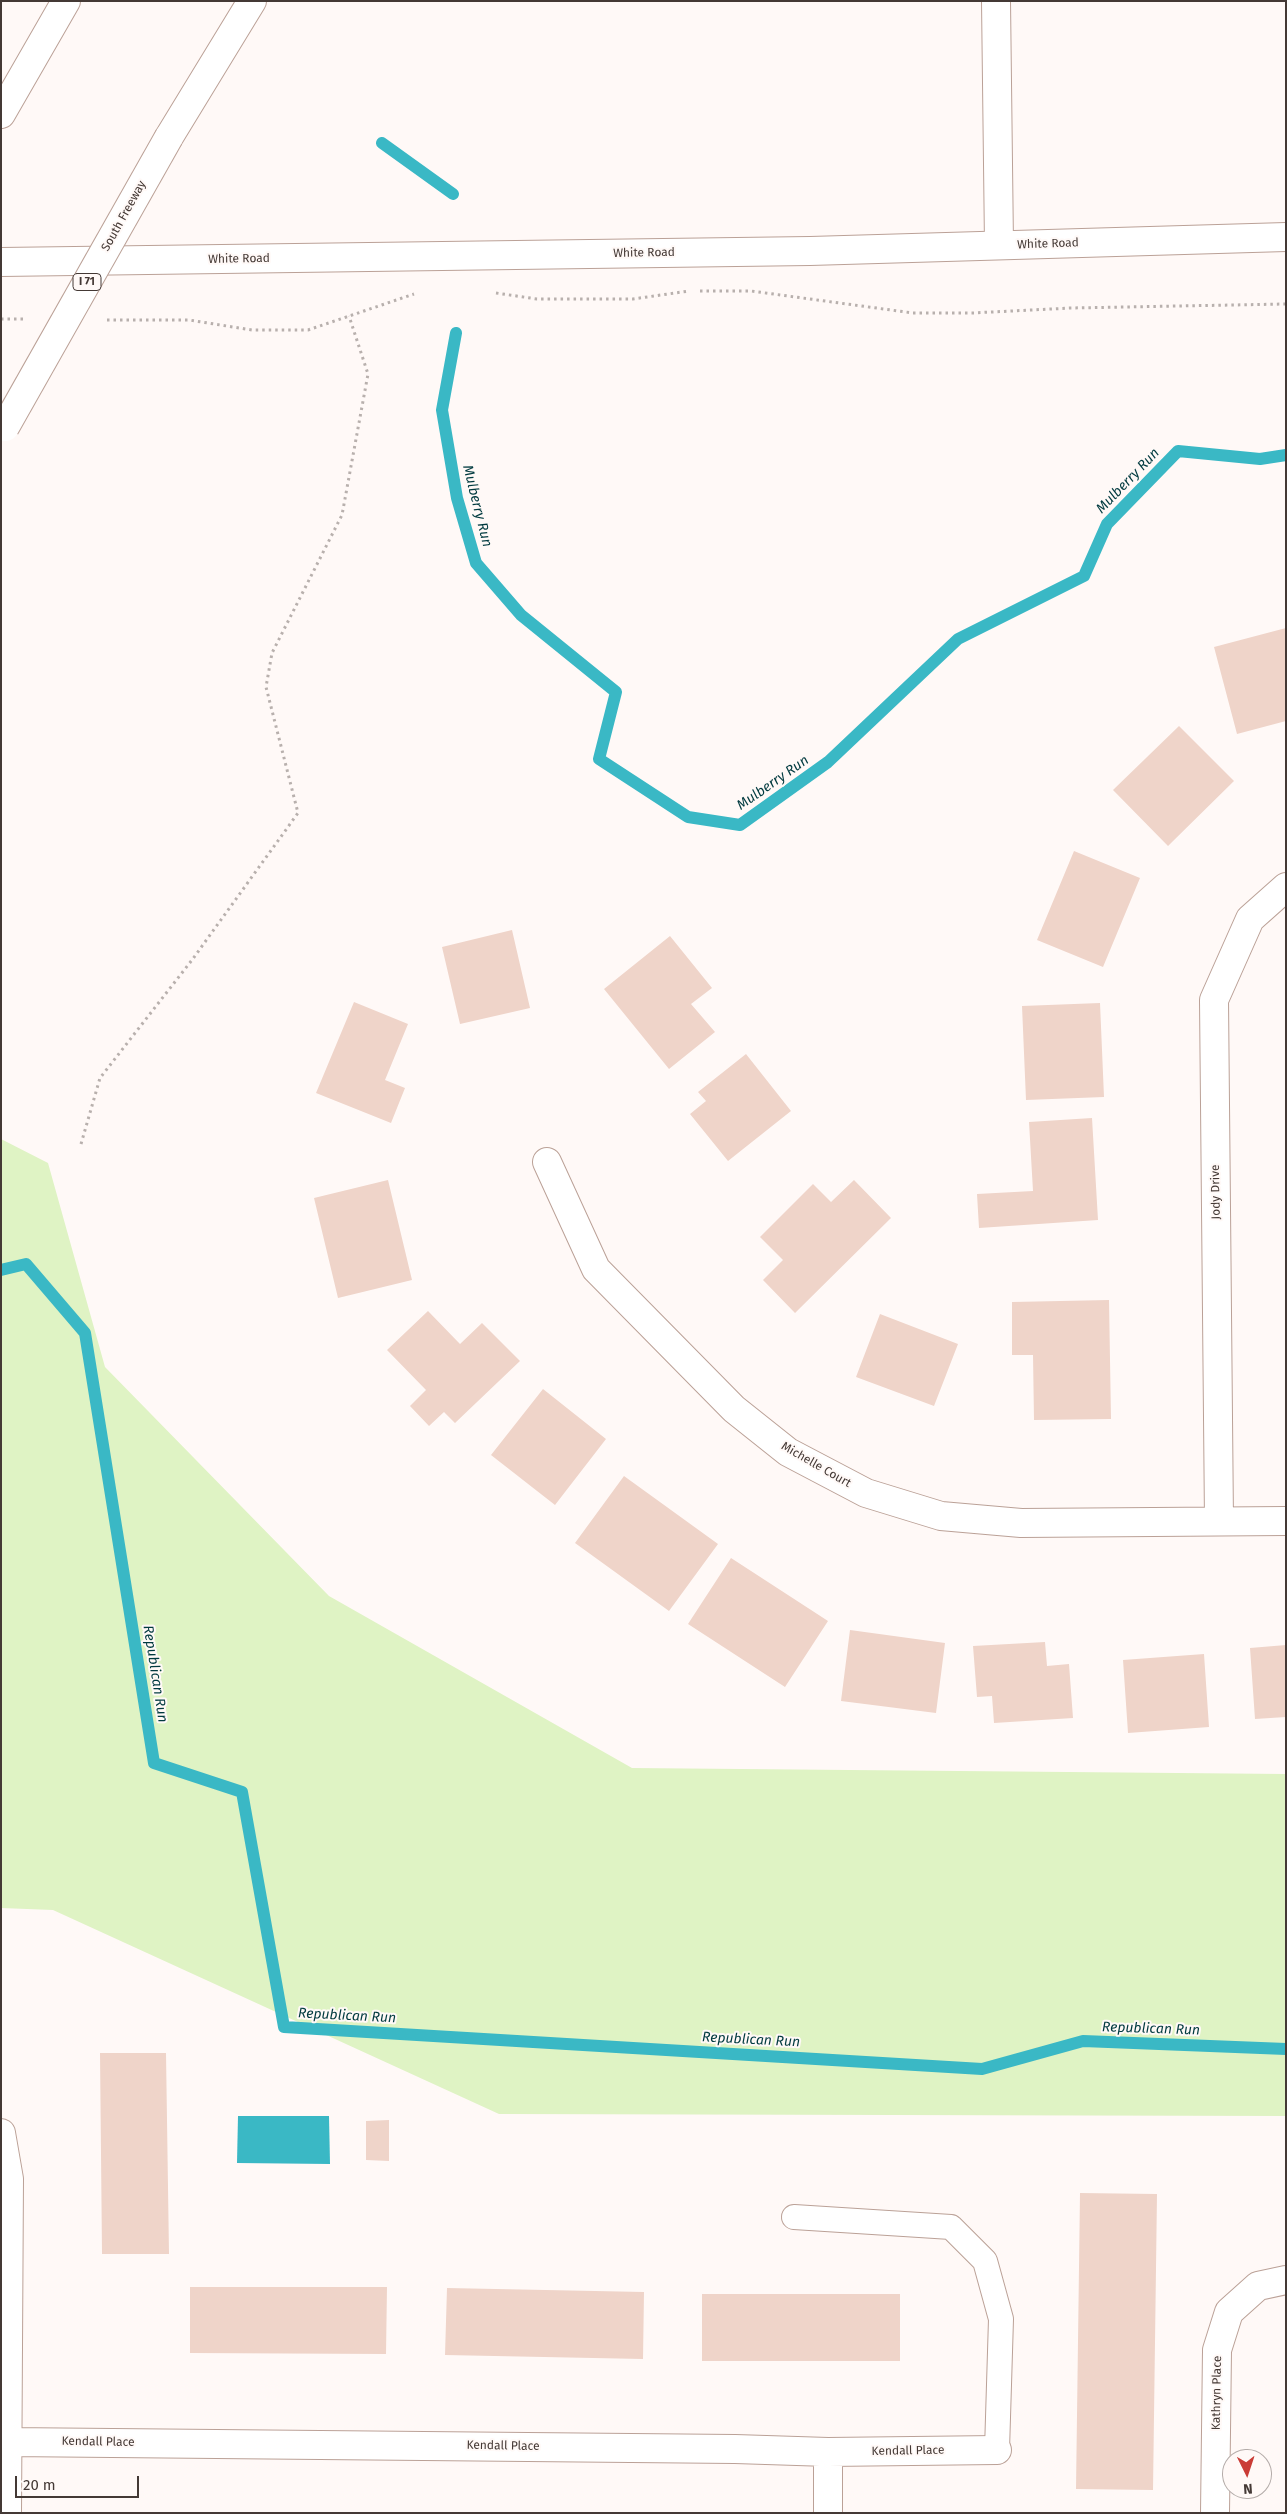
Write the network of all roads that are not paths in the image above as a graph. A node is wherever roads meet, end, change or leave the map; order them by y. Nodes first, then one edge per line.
1 (66, 1) edge
2 (252, 1) edge
3 (996, 1) edge
4 (1, 114) edge
5 (1286, 237) edge
6 (999, 245) junction
7 (1, 262) edge
8 (3, 430) edge
9 (1286, 887) edge
10 (547, 1162) dead end
11 (1220, 1521) junction
12 (1286, 1521) edge
13 (1, 2133) edge
14 (794, 2217) dead end
15 (1286, 2280) edge
16 (9, 2442) junction
17 (997, 2450) joint
18 (828, 2452) junction
19 (7, 2513) edge
20 (828, 2513) edge
21 (1215, 2513) edge

1 - 4 main road
2 - 8 main road, South Freeway / I 71, bridge
3 - 6 main road
5 - 6 main road, White Road
6 - 7 main road, White Road
9 - 11 main road, Jody Drive
10 - 11 main road, Michelle Court
11 - 12 main road, Michelle Court
13 - 16 main road
14 - 17 lane
15 - 21 main road, Kathryn Place
16 - 18 main road, Kendall Place
16 - 19 main road
17 - 18 main road, Kendall Place
18 - 20 main road

